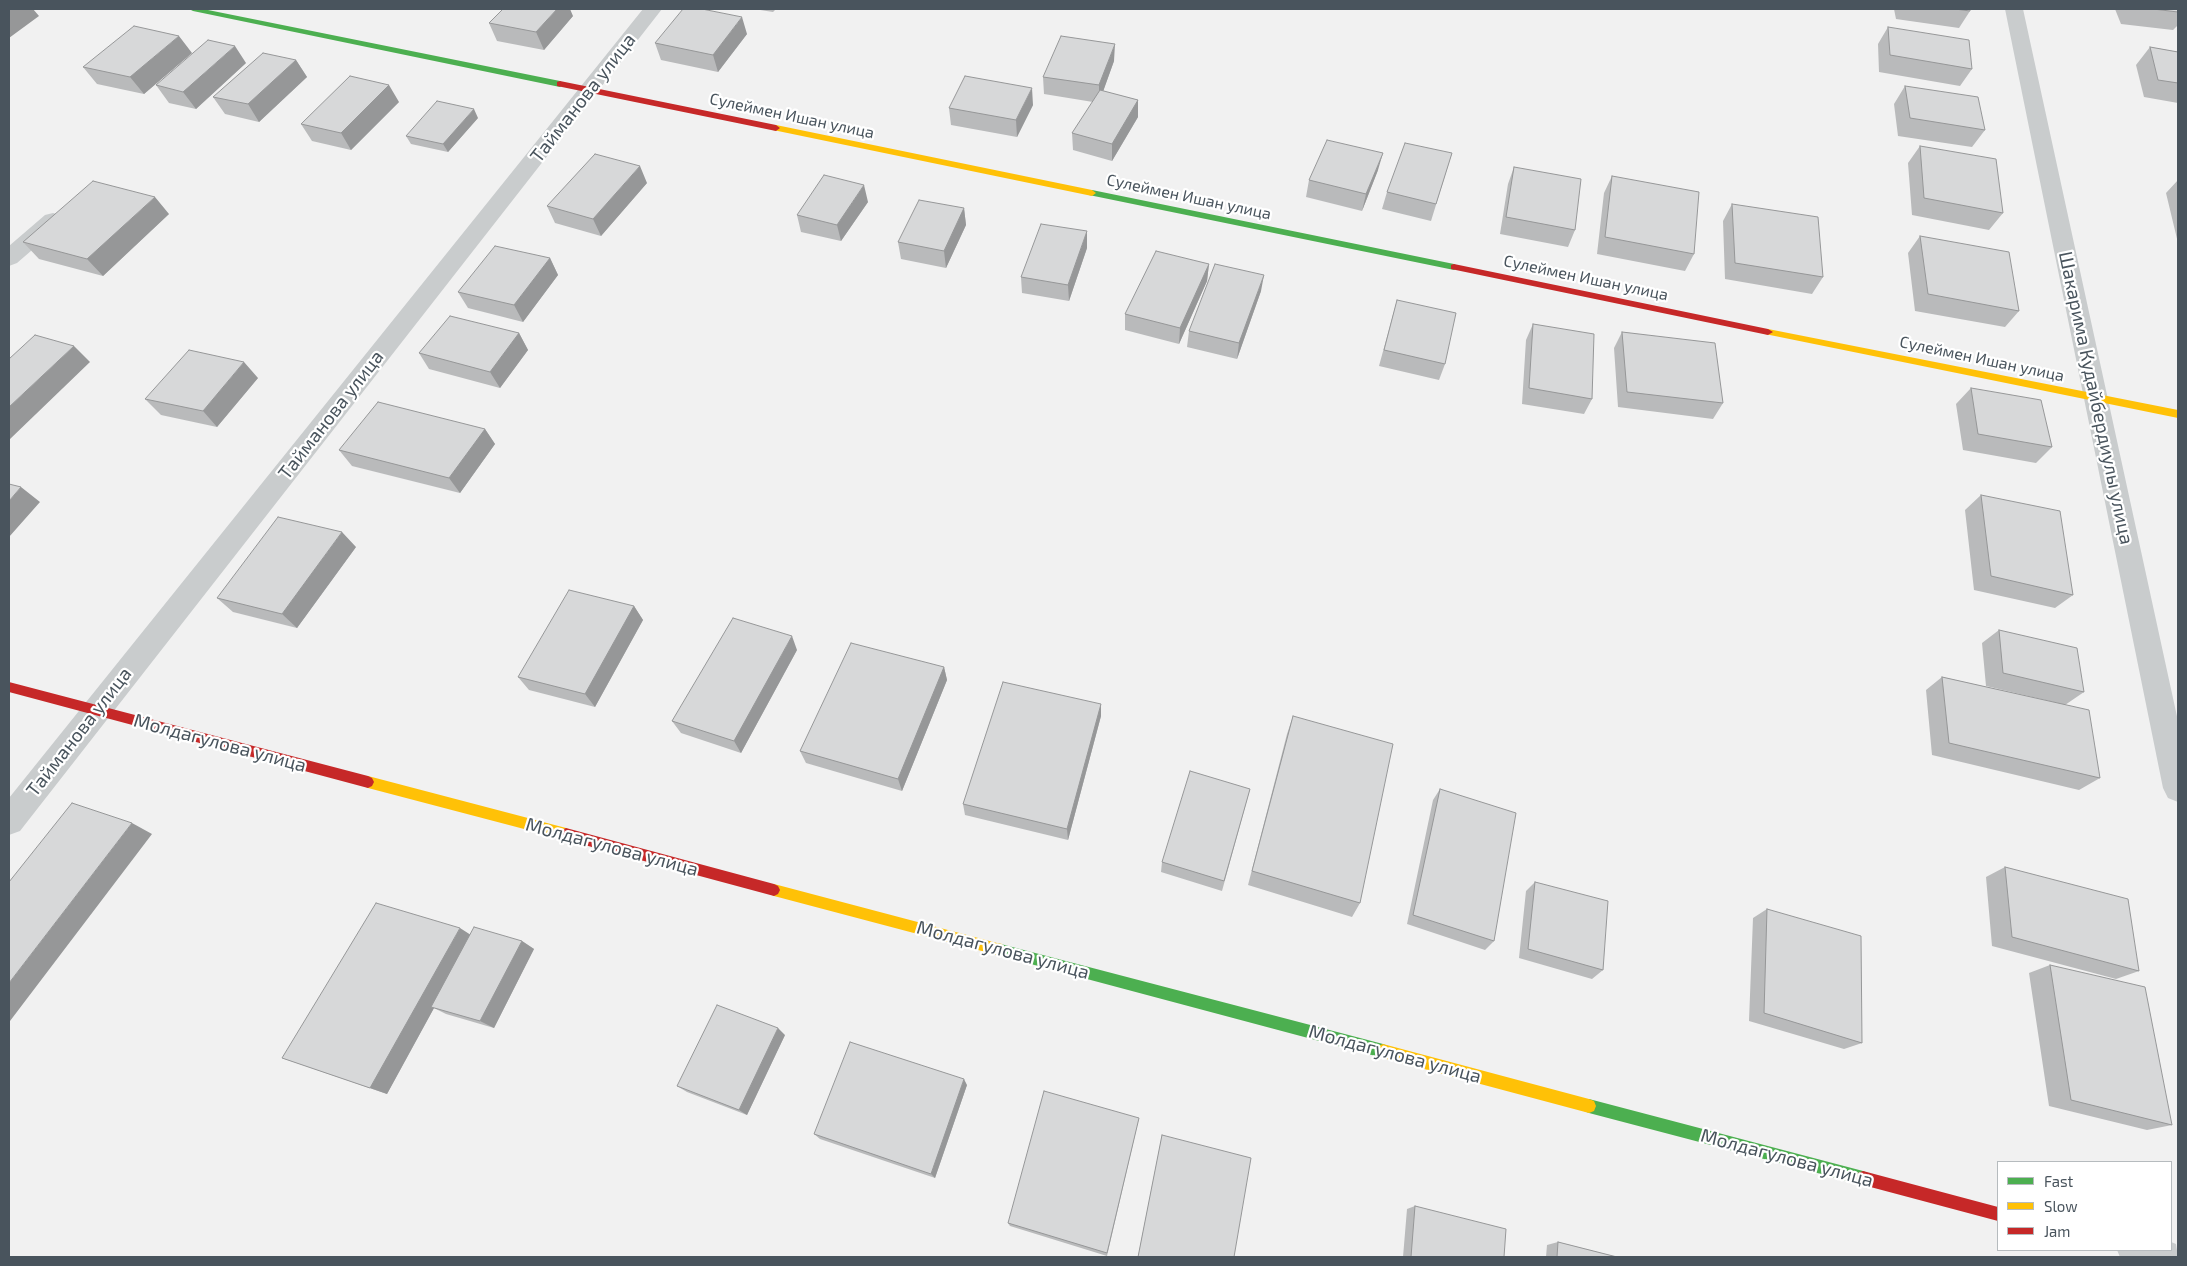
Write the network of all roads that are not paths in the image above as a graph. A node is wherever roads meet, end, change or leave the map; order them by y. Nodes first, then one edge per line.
1 (193, 9) edge
2 (653, 9) edge
3 (2014, 9) edge
4 (588, 90) junction
5 (71, 205) edge
6 (9, 258) edge
7 (2097, 399) junction
8 (2178, 414) edge
9 (9, 687) edge
10 (97, 710) junction
11 (2178, 788) edge
12 (9, 821) edge
13 (1997, 1214) edge
14 (2139, 1251) edge
15 (2163, 1257) edge

1 - 4 street, Сулеймен Ишан улица
2 - 4 street, Тайманова улица
3 - 7 street, Шакарима Кудайбердиулы улица
4 - 7 street, Сулеймен Ишан улица
4 - 10 street, Тайманова улица
5 - 6 street
7 - 8 street, Сулеймен Ишан улица
7 - 11 street, Шакарима Кудайбердиулы улица
9 - 10 street, Молдагулова улица
10 - 12 street, Тайманова улица
10 - 13 street, Молдагулова улица
14 - 15 street

